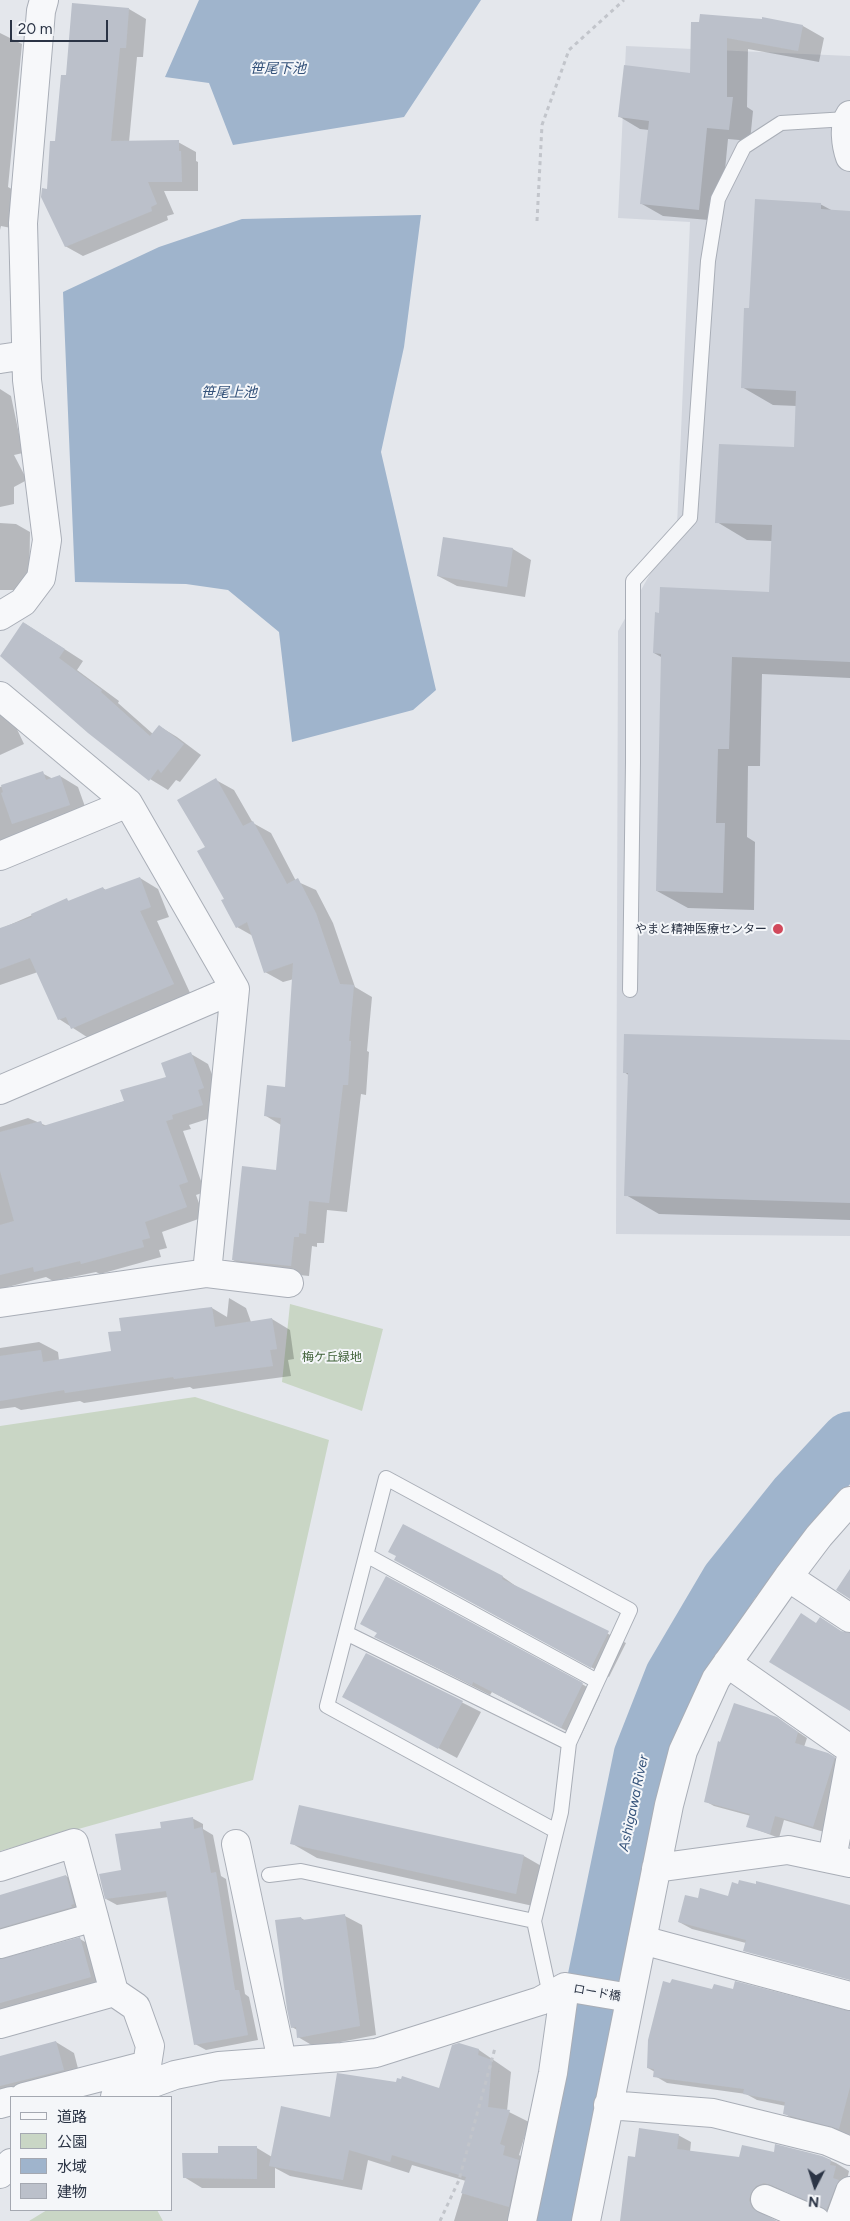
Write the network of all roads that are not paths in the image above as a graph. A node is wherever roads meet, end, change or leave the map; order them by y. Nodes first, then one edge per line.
1 (44, 0) edge
2 (848, 117) edge
3 (850, 157) edge
4 (26, 355) junction
5 (0, 360) edge
6 (0, 616) edge
7 (0, 696) edge
8 (128, 803) junction
9 (0, 856) edge
10 (235, 988) junction
11 (630, 990) dead end
12 (0, 1090) edge
13 (207, 1273) junction
14 (289, 1283) dead end
15 (0, 1303) edge
16 (850, 1501) edge
17 (366, 1555) junction
18 (788, 1576) junction
19 (850, 1618) edge
20 (346, 1633) junction
21 (727, 1663) junction
22 (597, 1681) junction
23 (569, 1743) junction
24 (850, 1749) edge
25 (850, 1761) edge
26 (556, 1831) junction
27 (236, 1844) dead end
28 (841, 1861) edge
29 (0, 1867) edge
30 (656, 1868) junction
31 (270, 1875) dead end
32 (94, 1918) junction
33 (534, 1921) junction
34 (642, 1940) junction
35 (0, 1944) edge
36 (557, 1991) junction
37 (114, 1992) junction
38 (850, 1996) edge
39 (630, 1998) junction
40 (0, 2024) edge
41 (282, 2061) junction
42 (28, 2096) edge
43 (118, 2096) edge
44 (608, 2105) junction
45 (850, 2151) edge
46 (10, 2164) edge
47 (0, 2174) edge
48 (850, 2191) edge
49 (766, 2199) dead end
50 (522, 2221) edge
51 (586, 2221) edge
52 (816, 2221) edge
53 (839, 2221) edge

1 - 4 street
2 - 3 street
2 - 11 lane
4 - 5 street
4 - 6 street
7 - 8 street
8 - 9 street
8 - 10 street
10 - 12 street
10 - 13 street
13 - 14 street
13 - 15 street
16 - 18 street
17 - 20 lane
17 - 22 lane
17 - 22 lane
18 - 19 street
18 - 21 street
20 - 23 lane
20 - 26 lane
21 - 24 street
21 - 30 street
22 - 23 lane
23 - 26 lane
25 - 28 street
26 - 33 lane
27 - 41 street
28 - 30 street
29 - 32 street
30 - 34 street
31 - 33 lane
32 - 35 street
32 - 37 street
33 - 36 lane
34 - 38 street
34 - 39 street
36 - 39 street, ロード橋
36 - 41 street
36 - 50 street
37 - 40 street
37 - 42 street
39 - 44 street
41 - 43 street
44 - 45 street
44 - 51 street
46 - 47 street
48 - 53 street
49 - 52 street

